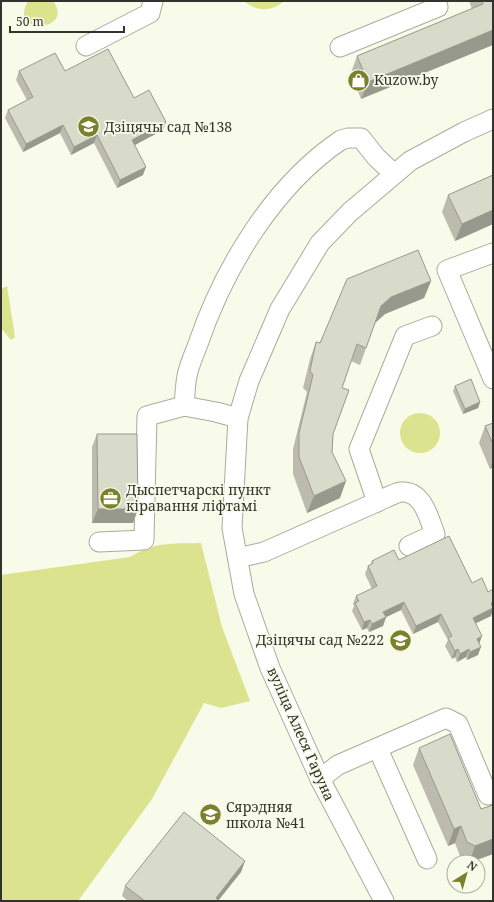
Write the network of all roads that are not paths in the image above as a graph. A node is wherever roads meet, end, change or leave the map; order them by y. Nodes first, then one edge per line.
1 (153, 1) edge
2 (436, 1) edge
3 (86, 46) dead end
4 (340, 47) dead end
5 (493, 119) edge
6 (394, 174) junction
7 (493, 253) edge
8 (432, 326) dead end
9 (493, 379) edge
10 (184, 406) junction
11 (238, 418) junction
12 (377, 502) junction
13 (99, 542) dead end
14 (409, 546) dead end
15 (238, 558) junction
16 (378, 748) junction
17 (320, 780) junction
18 (493, 792) edge
19 (427, 859) dead end
20 (384, 901) edge

1 - 3 street
2 - 4 street
5 - 6 street, вуліца Алеся Гаруна
6 - 10 street
6 - 11 street, вуліца Алеся Гаруна
7 - 9 street
8 - 12 street
10 - 11 street
10 - 13 street
11 - 15 street, вуліца Алеся Гаруна
12 - 14 street
12 - 15 street
15 - 17 street, вуліца Алеся Гаруна
16 - 17 street
16 - 18 street
16 - 19 street
17 - 20 street, вуліца Алеся Гаруна

